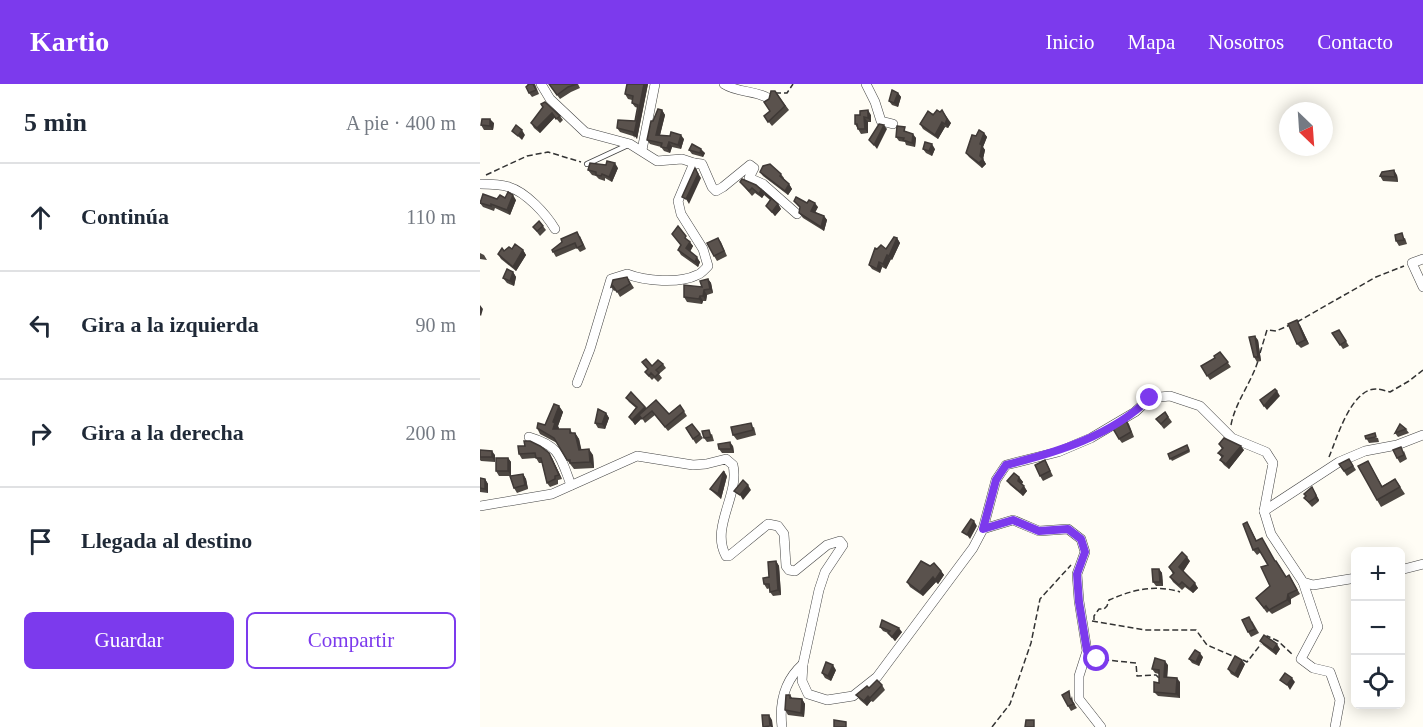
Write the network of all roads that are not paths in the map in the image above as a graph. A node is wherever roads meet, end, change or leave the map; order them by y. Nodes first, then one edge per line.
1 (541, 84) edge
2 (655, 84) edge
3 (724, 84) edge
4 (866, 84) edge
5 (764, 96) road end
6 (893, 124) dead end
7 (630, 144) junction
8 (642, 150) junction
9 (694, 163) junction
10 (587, 164) edge
11 (480, 184) edge
12 (797, 214) edge
13 (555, 229) dead end
14 (1423, 259) edge
15 (1423, 287) edge
16 (577, 383) dead end
17 (1423, 435) edge
18 (529, 437) dead end
19 (571, 485) junction
20 (480, 506) edge
21 (1264, 511) junction
22 (983, 529) junction
23 (1423, 564) edge
24 (1405, 569) edge
25 (1351, 579) edge
26 (1303, 582) junction
27 (803, 664) junction
28 (782, 727) edge
29 (1101, 727) edge
30 (1335, 727) edge

1 - 7 street
2 - 8 street
3 - 5 street
4 - 6 street
7 - 8 street
7 - 10 lane
8 - 9 street
9 - 12 street
9 - 16 street
11 - 13 street
14 - 15 street
17 - 21 street
18 - 19 street
19 - 20 street
19 - 27 street
21 - 22 street
21 - 26 street
22 - 27 street
22 - 29 street
23 - 24 street
25 - 26 street
26 - 30 street
27 - 28 street

